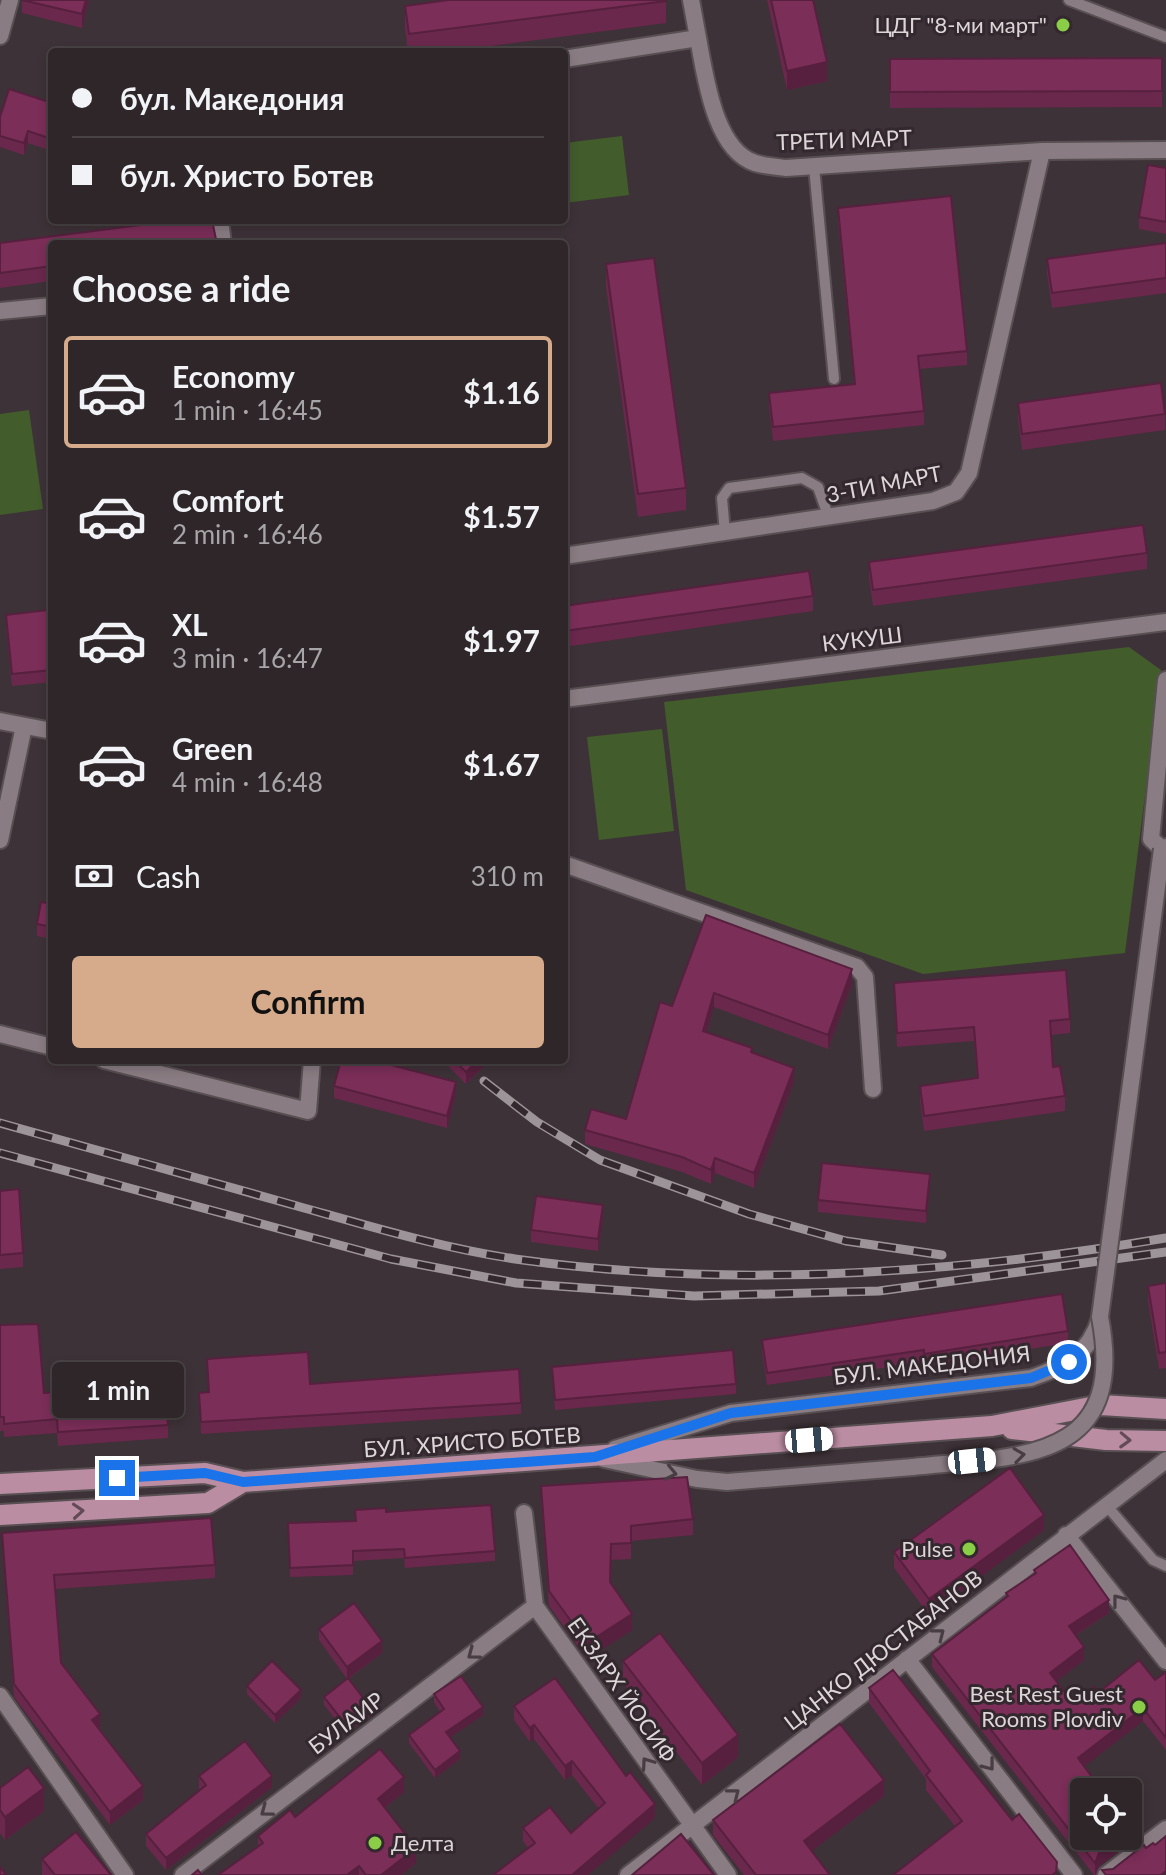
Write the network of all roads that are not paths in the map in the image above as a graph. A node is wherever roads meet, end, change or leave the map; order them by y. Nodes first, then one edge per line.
1 (10, 0) edge
2 (691, 0) edge
3 (1069, 0) edge
4 (0, 36) edge
5 (1166, 37) edge
6 (698, 38) junction
7 (568, 58) edge
8 (1166, 150) edge
9 (1042, 151) junction
10 (814, 167) junction
11 (48, 306) edge
12 (0, 311) edge
13 (834, 379) dead end
14 (829, 518) junction
15 (725, 533) junction
16 (568, 555) edge
17 (1166, 622) edge
18 (1166, 680) edge
19 (568, 698) edge
20 (0, 721) edge
21 (24, 726) junction
22 (48, 730) edge
23 (0, 840) edge
24 (1164, 848) edge
25 (568, 865) edge
26 (0, 1034) edge
27 (48, 1046) edge
28 (120, 1064) edge
29 (312, 1064) edge
30 (873, 1089) dead end
31 (1100, 1317) junction
32 (1166, 1409) edge
33 (992, 1426) junction
34 (1166, 1441) edge
35 (595, 1457) junction
36 (1166, 1460) edge
37 (243, 1482) junction
38 (0, 1484) edge
39 (1107, 1506) junction
40 (524, 1513) dead end
41 (0, 1515) edge
42 (1066, 1535) junction
43 (1166, 1566) edge
44 (535, 1606) junction
45 (907, 1659) junction
46 (1166, 1661) edge
47 (0, 1696) edge
48 (692, 1827) junction
49 (1166, 1829) edge
50 (125, 1875) edge
51 (183, 1875) edge
52 (628, 1875) edge
53 (728, 1875) edge
54 (1074, 1875) edge
55 (1106, 1875) edge

1 - 4 street
2 - 6 street, ТРЕТИ МАРТ
3 - 5 lane
6 - 7 street
6 - 10 street, ТРЕТИ МАРТ
8 - 9 street, ТРЕТИ МАРТ
9 - 10 street, ТРЕТИ МАРТ
9 - 14 street, 3-ТИ МАРТ
10 - 13 lane
11 - 12 street
14 - 15 street, 3-ТИ МАРТ
14 - 15 lane
15 - 16 street, 3-ТИ МАРТ
17 - 19 street, КУКУШ
18 - 24 street
20 - 21 street
21 - 22 street
21 - 23 street
24 - 31 street, БУЛ. МАКЕДОНИЯ, bridge
25 - 30 street
26 - 27 street
28 - 29 street
31 - 35 street, БУЛ. МАКЕДОНИЯ
35 -> 31 street, БУЛ. МАКЕДОНИЯ, bridge
32 - 33 main road, БУЛ. ХРИСТО БОТЕВ
33 -> 34 main road, БУЛ. ХРИСТО БОТЕВ
33 - 35 main road, БУЛ. ХРИСТО БОТЕВ
35 - 37 main road, БУЛ. ХРИСТО БОТЕВ
36 - 39 street, ЦАНКО ДЮСТАБАНОВ
37 - 38 main road, БУЛ. ХРИСТО БОТЕВ
41 -> 37 main road, БУЛ. ХРИСТО БОТЕВ
39 - 42 street, ЦАНКО ДЮСТАБАНОВ
39 - 43 lane
40 - 44 street, ЕКЗАРХ ЙОСИФ
45 -> 42 street, ЦАНКО ДЮСТАБАНОВ
46 -> 42 street
48 -> 44 street, ЕКЗАРХ ЙОСИФ
44 -> 51 street, БУЛАИР
48 -> 45 street, ЦАНКО ДЮСТАБАНОВ
45 -> 54 street
47 - 50 street
48 - 52 street, ЦАНКО ДЮСТАБАНОВ
48 - 53 street, ЕКЗАРХ ЙОСИФ
49 - 55 street

